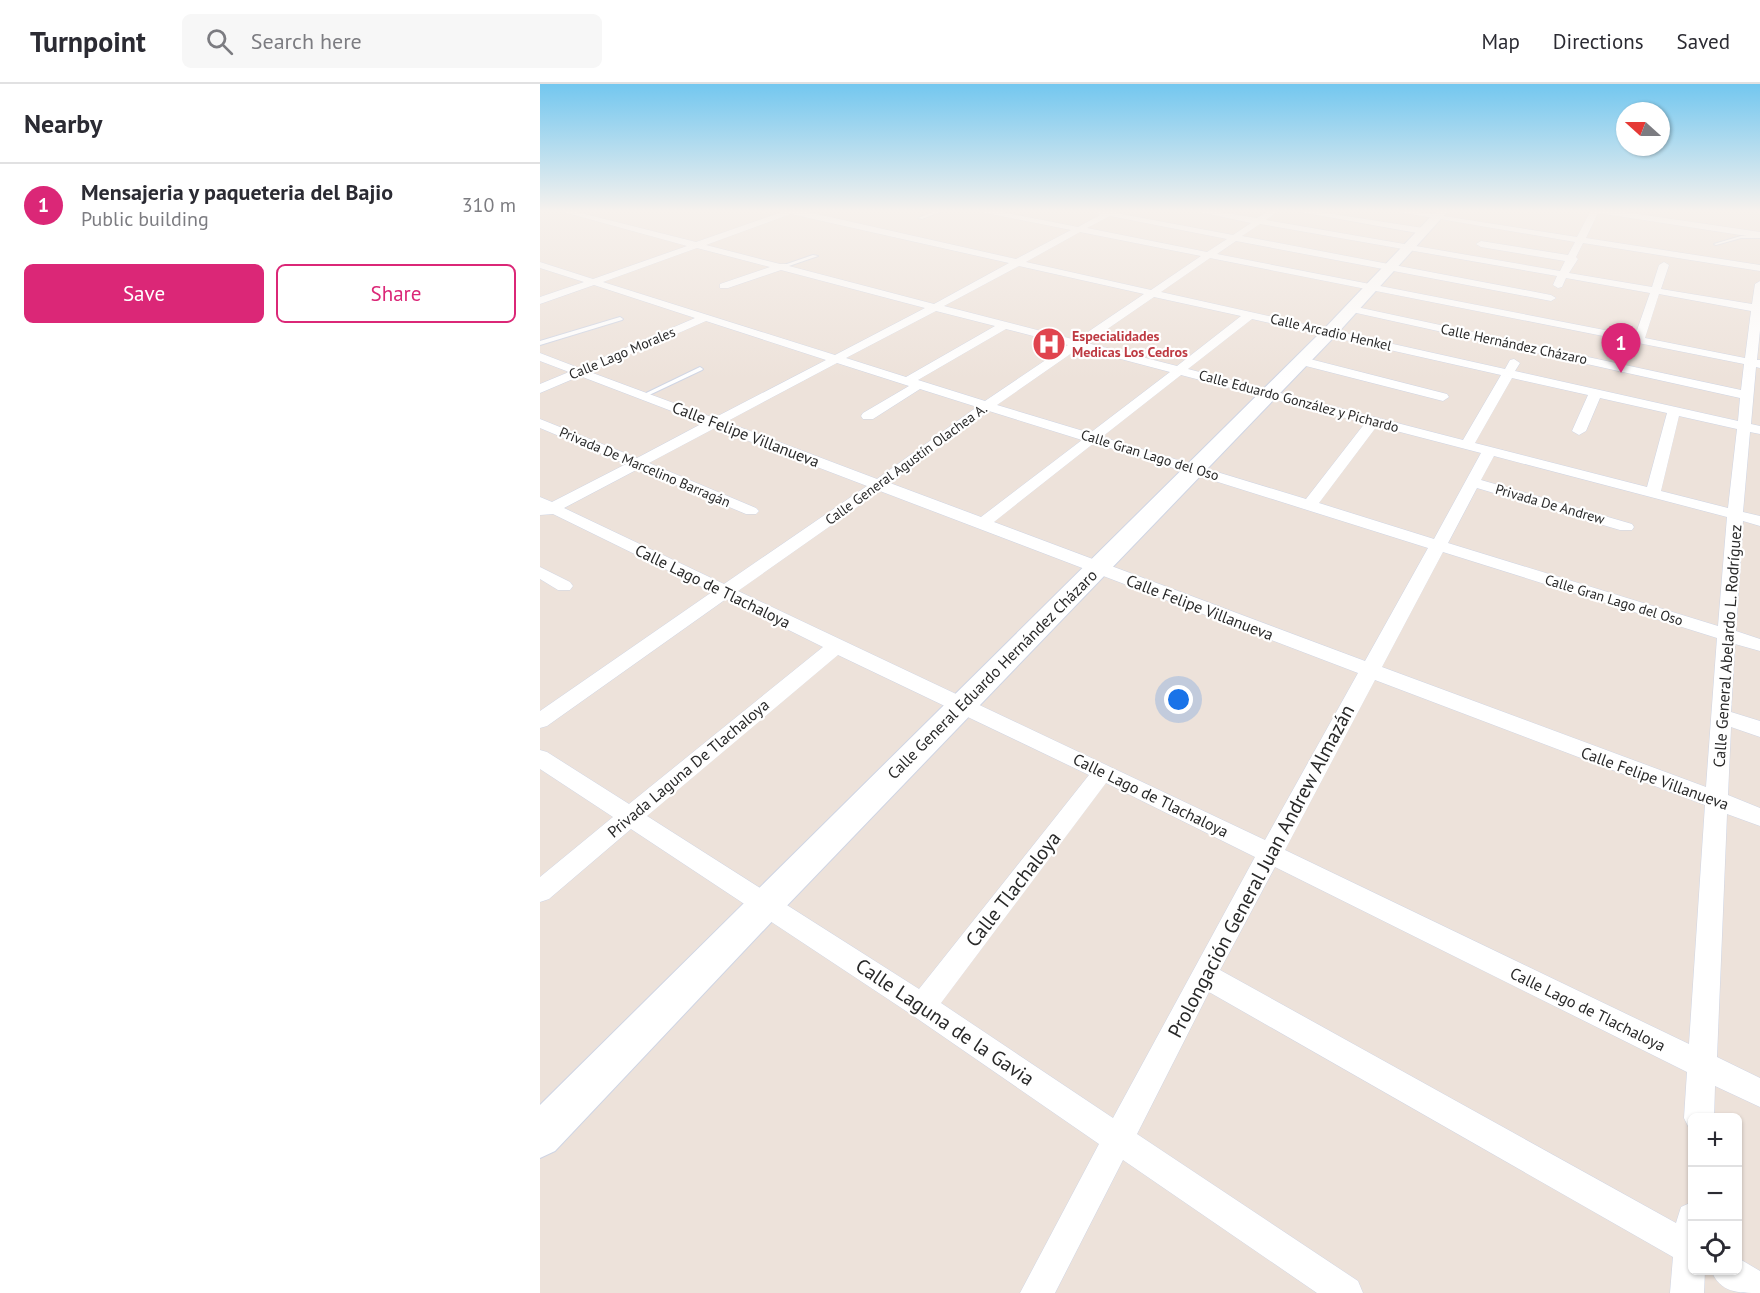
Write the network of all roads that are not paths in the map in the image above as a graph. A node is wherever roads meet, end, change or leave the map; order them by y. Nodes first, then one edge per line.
1 (545, 266) edge
2 (637, 266) edge
3 (782, 266) edge
4 (785, 266) edge
5 (1009, 266) edge
6 (1037, 266) edge
7 (1193, 266) edge
8 (1270, 266) edge
9 (1387, 266) edge
10 (1512, 266) edge
11 (1569, 266) edge
12 (1663, 266) edge
13 (1390, 267) junction
14 (1564, 276) junction
15 (594, 282) junction
16 (1760, 284) edge
17 (724, 286) dead end
18 (1372, 286) junction
19 (1654, 291) junction
20 (1154, 293) junction
21 (540, 301) edge
22 (937, 306) junction
23 (1352, 309) junction
24 (1758, 309) edge
25 (1251, 314) junction
26 (704, 318) junction
27 (620, 319) dead end
28 (1538, 321) junction
29 (1005, 324) junction
30 (1330, 332) junction
31 (1639, 340) junction
32 (540, 343) edge
33 (1078, 343) junction
34 (540, 357) edge
35 (836, 359) junction
36 (1302, 361) junction
37 (1755, 363) edge
38 (700, 369) dead end
39 (1180, 370) junction
40 (580, 372) junction
41 (1509, 373) junction
42 (914, 383) junction
43 (540, 389) edge
44 (1596, 392) junction
45 (1270, 393) junction
46 (1746, 394) junction
47 (643, 396) junction
48 (1443, 397) dead end
49 (988, 405) junction
50 (1674, 410) junction
51 (868, 416) dead end
52 (1374, 420) junction
53 (540, 423) edge
54 (715, 423) junction
55 (1744, 426) junction
56 (1760, 429) edge
57 (1579, 431) dead end
58 (1092, 438) junction
59 (1467, 444) junction
60 (1490, 450) junction
61 (638, 463) junction
62 (1194, 469) junction
63 (1473, 482) junction
64 (878, 485) junction
65 (1653, 494) junction
66 (1310, 505) junction
67 (544, 508) edge
68 (751, 511) dead end
69 (1736, 515) junction
70 (1760, 521) edge
71 (982, 524) junction
72 (1626, 526) dead end
73 (1438, 545) junction
74 (1097, 567) junction
75 (540, 572) edge
76 (564, 586) dead end
77 (725, 592) junction
78 (1725, 634) junction
79 (1760, 645) edge
80 (837, 646) junction
81 (1369, 671) junction
82 (960, 706) junction
83 (1721, 716) junction
84 (540, 721) edge
85 (1760, 729) edge
86 (540, 758) edge
87 (1104, 772) junction
88 (1716, 800) junction
89 (630, 816) junction
90 (1760, 817) edge
91 (1271, 854) junction
92 (540, 891) edge
93 (765, 904) junction
94 (1204, 975) junction
95 (922, 1006) junction
96 (1702, 1065) junction
97 (1760, 1093) edge
98 (1699, 1113) edge
99 (540, 1136) edge
100 (1118, 1137) junction
101 (1688, 1237) edge
102 (1689, 1275) edge
103 (1735, 1275) edge
104 (1760, 1290) edge
105 (1037, 1293) edge
106 (1346, 1293) edge
107 (1687, 1293) edge

1 - 15 street, Calle Gran Lago del Oso
2 - 15 street
3 - 17 street
4 - 22 street, Calle Eduardo González y Pichardo
5 - 22 street
6 - 20 street
7 - 20 street, Calle General Agustín Olachea A.
8 - 18 street
9 - 13 street
10 - 14 street
11 - 14 street
12 - 19 street
13 - 18 main road, Calle General Eduardo Hernández Cházaro
13 - 28 street
14 - 19 street
14 - 28 street
15 - 21 street
15 - 26 street, Calle Gran Lago del Oso
16 - 24 street, Calle General Abelardo L. Rodríguez
18 - 23 main road, Calle General Eduardo Hernández Cházaro
18 - 28 street
19 - 24 street
19 - 31 street
20 - 25 street
20 - 33 street, Calle General Agustín Olachea A.
22 - 29 street, Calle Eduardo González y Pichardo
22 - 35 street
23 - 28 street, Calle Hernández Cházaro
23 - 30 main road, Calle General Eduardo Hernández Cházaro
24 - 37 street, Calle General Abelardo L. Rodríguez
25 - 30 street, Calle Arcadio Henkel
25 - 39 street, Calle Arcadio Henkel
26 - 35 street, Calle Gran Lago del Oso
26 - 40 street, Calle Lago Morales
27 - 32 lane
28 - 31 street
28 - 41 street
28 - 46 street, Calle Hernández Cházaro
29 - 33 street, Calle Eduardo González y Pichardo
29 - 42 street
30 - 36 main road, Calle General Eduardo Hernández Cházaro
30 - 41 street, Calle Arcadio Henkel
31 - 37 street
33 - 39 street, Calle Eduardo González y Pichardo
33 - 49 street, Calle General Agustín Olachea A.
34 - 40 street, Calle Felipe Villanueva
35 - 42 street, Calle Gran Lago del Oso
35 - 54 street
36 - 45 main road, Calle General Eduardo Hernández Cházaro
36 - 48 street
37 - 46 street, Calle General Abelardo L. Rodríguez
38 - 47 lane
39 - 45 street, Calle Eduardo González y Pichardo
39 - 58 street, Calle Arcadio Henkel
40 - 43 street, Calle Lago Morales
40 - 47 street, Calle Felipe Villanueva
41 - 44 street, Calle Arcadio Henkel
41 - 59 street
42 - 49 street, Calle Gran Lago del Oso
42 - 51 street
44 - 50 street, Calle Arcadio Henkel
44 - 57 street
45 - 52 street, Calle Eduardo González y Pichardo
45 - 62 main road, Calle General Eduardo Hernández Cházaro
46 - 55 street, Calle General Abelardo L. Rodríguez
47 - 54 street, Calle Felipe Villanueva
49 - 58 street, Calle Gran Lago del Oso
49 - 64 street, Calle General Agustín Olachea A.
50 - 55 street, Calle Arcadio Henkel
50 - 65 street
52 - 59 street, Calle Eduardo González y Pichardo
52 - 66 street
53 - 61 street, Privada De Marcelino Barragán
54 - 61 street
54 - 64 street, Calle Felipe Villanueva
55 - 56 street, Calle Arcadio Henkel
55 - 69 street, Calle General Abelardo L. Rodríguez
58 - 62 street, Calle Gran Lago del Oso
58 - 71 street, Calle Arcadio Henkel
59 - 60 street, Calle Eduardo González y Pichardo
60 - 63 street, Prolongación General Juan Andrew Almazán
60 - 65 street, Calle Eduardo González y Pichardo
61 - 67 street
61 - 68 street, Privada De Marcelino Barragán
62 - 66 street, Calle Gran Lago del Oso
62 - 74 main road, Calle General Eduardo Hernández Cházaro
63 - 72 street, Privada De Andrew
63 - 73 street, Prolongación General Juan Andrew Almazán
64 - 71 street, Calle Felipe Villanueva
64 - 77 street, Calle General Agustín Olachea A.
65 - 69 street, Calle Eduardo González y Pichardo
66 - 73 street, Calle Gran Lago del Oso
67 - 77 street, Calle Lago de Tlachaloya
69 - 70 street, Calle Eduardo González y Pichardo
69 - 78 street, Calle General Abelardo L. Rodríguez
71 - 74 street, Calle Felipe Villanueva
73 - 78 street, Calle Gran Lago del Oso
73 - 81 street, Prolongación General Juan Andrew Almazán
74 - 81 street, Calle Felipe Villanueva
74 - 82 main road, Calle General Eduardo Hernández Cházaro
75 - 76 street
77 - 80 street, Calle Lago de Tlachaloya
77 - 84 street, Calle General Agustín Olachea A.
78 - 79 street, Calle Gran Lago del Oso
78 - 83 street, Calle General Abelardo L. Rodríguez
80 - 82 street, Calle Lago de Tlachaloya
80 - 89 street, Privada Laguna De Tlachaloya
81 - 88 street, Calle Felipe Villanueva
81 - 91 street, Prolongación General Juan Andrew Almazán
82 - 87 street, Calle Lago de Tlachaloya
82 - 93 main road, Calle General Eduardo Hernández Cházaro
83 - 85 street
83 - 88 street, Calle General Abelardo L. Rodríguez
86 - 89 street, Calle Laguna de la Gavia
87 - 91 street, Calle Lago de Tlachaloya
87 - 95 street, Calle Tlachaloya
88 - 90 street, Calle Felipe Villanueva
88 - 96 street, Calle General Abelardo L. Rodríguez
89 - 92 street, Privada Laguna De Tlachaloya
89 - 93 street, Calle Laguna de la Gavia
91 - 94 street, Prolongación General Juan Andrew Almazán
91 - 96 street, Calle Lago de Tlachaloya
93 - 95 street, Calle Laguna de la Gavia
93 - 99 main road, Calle General Eduardo Hernández Cházaro
94 - 100 street, Prolongación General Juan Andrew Almazán
94 - 101 street
95 - 100 street, Calle Laguna de la Gavia
96 - 97 street, Calle Lago de Tlachaloya
96 - 98 street, Calle General Abelardo L. Rodríguez
100 - 105 street, Prolongación General Juan Andrew Almazán
100 - 106 street, Calle Laguna de la Gavia
102 - 107 street
103 - 104 street

